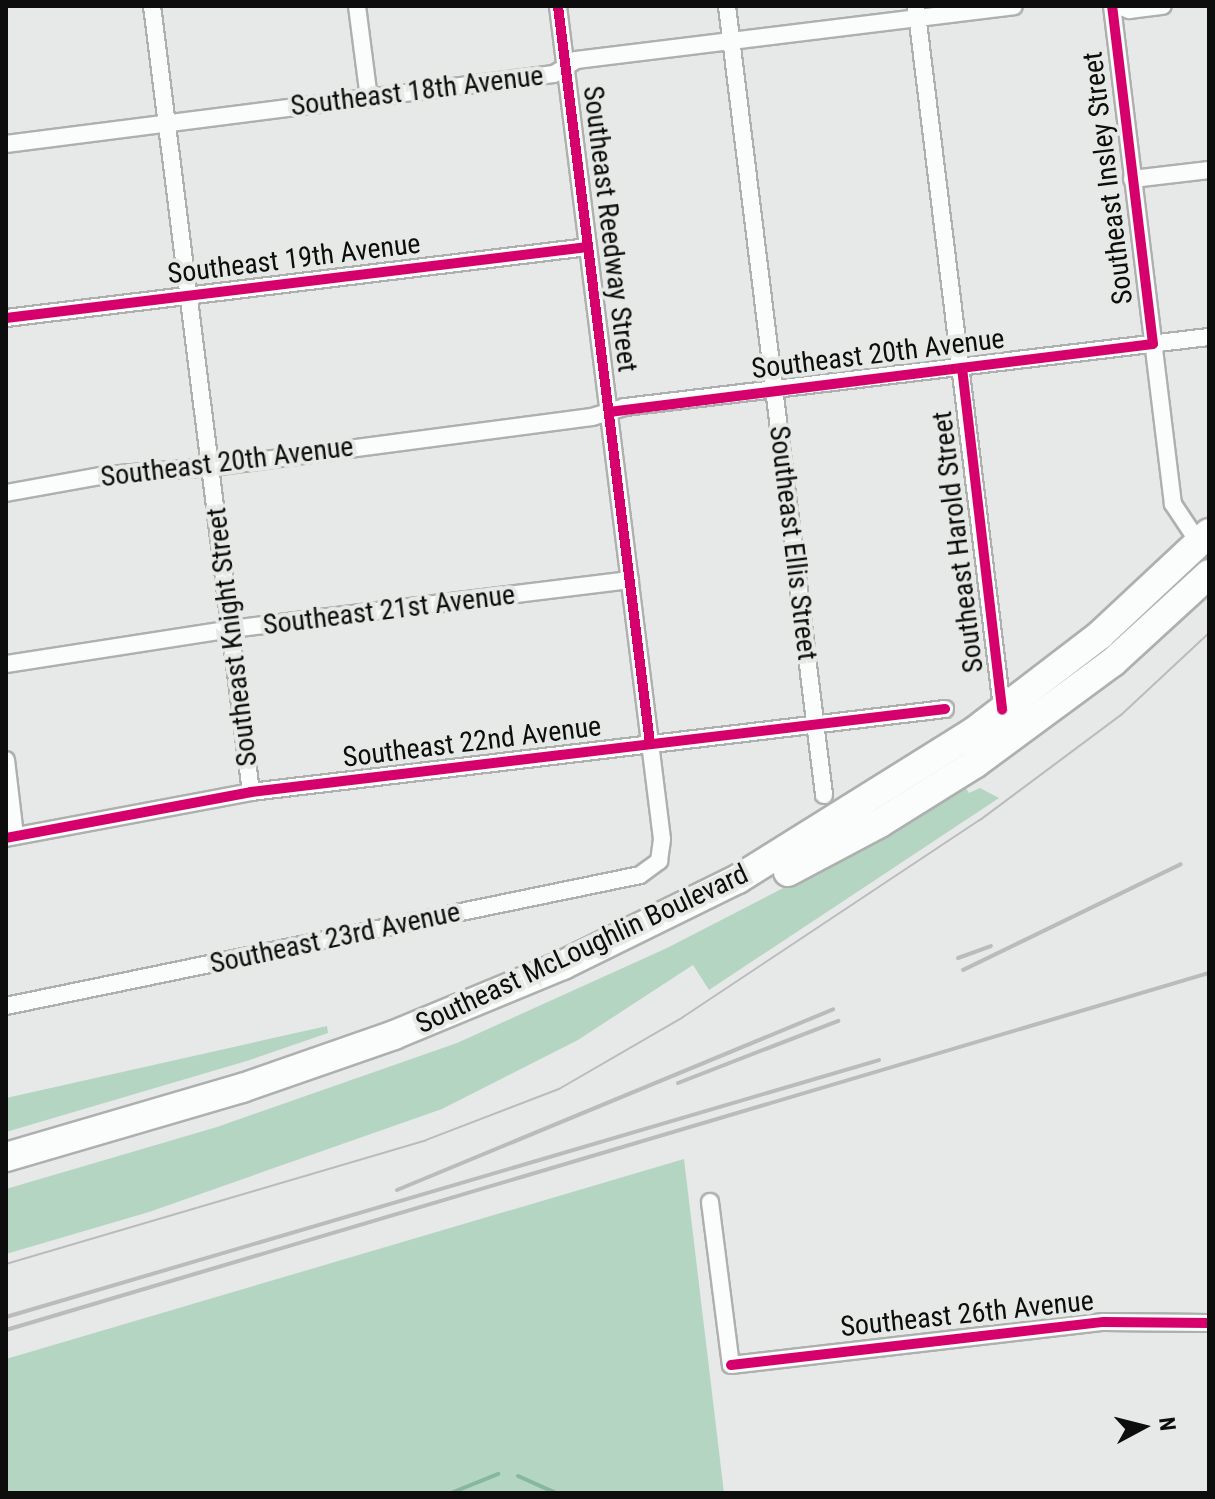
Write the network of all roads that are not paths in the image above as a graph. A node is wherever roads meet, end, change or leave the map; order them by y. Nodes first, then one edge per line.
1 (152, 6) edge
2 (357, 6) edge
3 (558, 6) edge
4 (727, 6) edge
5 (1014, 6) edge
6 (1112, 6) edge
7 (1119, 6) edge
8 (1163, 6) edge
9 (917, 13) edge
10 (732, 43) junction
11 (565, 67) junction
12 (369, 98) junction
13 (167, 123) junction
14 (6, 144) edge
15 (1209, 170) edge
16 (1132, 179) junction
17 (588, 247) junction
18 (190, 297) junction
19 (6, 318) edge
20 (1209, 337) edge
21 (1153, 344) junction
22 (962, 368) junction
23 (774, 392) junction
24 (609, 412) junction
25 (212, 467) junction
26 (6, 493) edge
27 (1204, 538) edge
28 (1209, 574) edge
29 (630, 580) junction
30 (231, 629) junction
31 (6, 664) edge
32 (945, 709) dead end
33 (1002, 710) junction
34 (817, 725) junction
35 (1006, 741) junction
36 (650, 744) junction
37 (6, 760) edge
38 (251, 792) junction
39 (824, 795) dead end
40 (10, 836) edge
41 (659, 861) joint
42 (6, 1006) edge
43 (6, 1157) edge
44 (6, 1176) edge
45 (710, 1202) dead end
46 (1209, 1323) edge

1 - 13 street, Southeast Knight Street
2 - 12 street
3 - 11 street, Southeast Reedway Street
4 - 10 street, Southeast Ellis Street
5 - 9 street, Southeast 18th Avenue
6 - 16 street, Southeast Insley Street
7 - 8 street
9 - 10 street, Southeast 18th Avenue
9 - 22 street, Southeast Harold Street
10 - 11 street, Southeast 18th Avenue
10 - 23 street, Southeast Ellis Street
11 - 12 street, Southeast 18th Avenue
11 - 17 street, Southeast Reedway Street
12 - 13 street, Southeast 18th Avenue
13 - 14 street, Southeast 18th Avenue
13 - 18 street, Southeast Knight Street
15 - 16 street
16 - 21 street, Southeast Insley Street
17 - 18 street, Southeast 19th Avenue
17 - 24 street, Southeast Reedway Street
18 - 19 street, Southeast 19th Avenue
18 - 25 street, Southeast Knight Street
20 - 21 street, Southeast 20th Avenue
21 - 22 street, Southeast 20th Avenue
21 - 27 street, Southeast Insley Street
22 - 23 street, Southeast 20th Avenue
22 - 33 street, Southeast Harold Street
23 - 24 street, Southeast 20th Avenue
23 - 34 street, Southeast Ellis Street
24 - 25 street, Southeast 20th Avenue
24 - 29 street, Southeast Reedway Street
25 - 26 street, Southeast 20th Avenue
25 - 30 street, Southeast Knight Street
27 - 33 highway, Southeast McLoughlin Boulevard
28 - 35 highway, Southeast McLoughlin Boulevard
29 - 30 street, Southeast 21st Avenue
29 - 36 street, Southeast Reedway Street
30 - 31 street, Southeast 21st Avenue
30 - 38 street, Southeast Knight Street
32 - 34 street, Southeast 22nd Avenue
33 - 35 street, Southeast Harold Street
33 - 43 highway, Southeast McLoughlin Boulevard
34 - 36 street, Southeast 22nd Avenue
34 - 39 street, Southeast Ellis Street
35 - 44 highway, Southeast McLoughlin Boulevard
36 - 38 street, Southeast 22nd Avenue
36 - 41 street, Southeast Reedway Street
37 - 40 street
38 - 40 street, Southeast 22nd Avenue
41 - 42 street, Southeast 23rd Avenue
45 - 46 street, Southeast 26th Avenue

